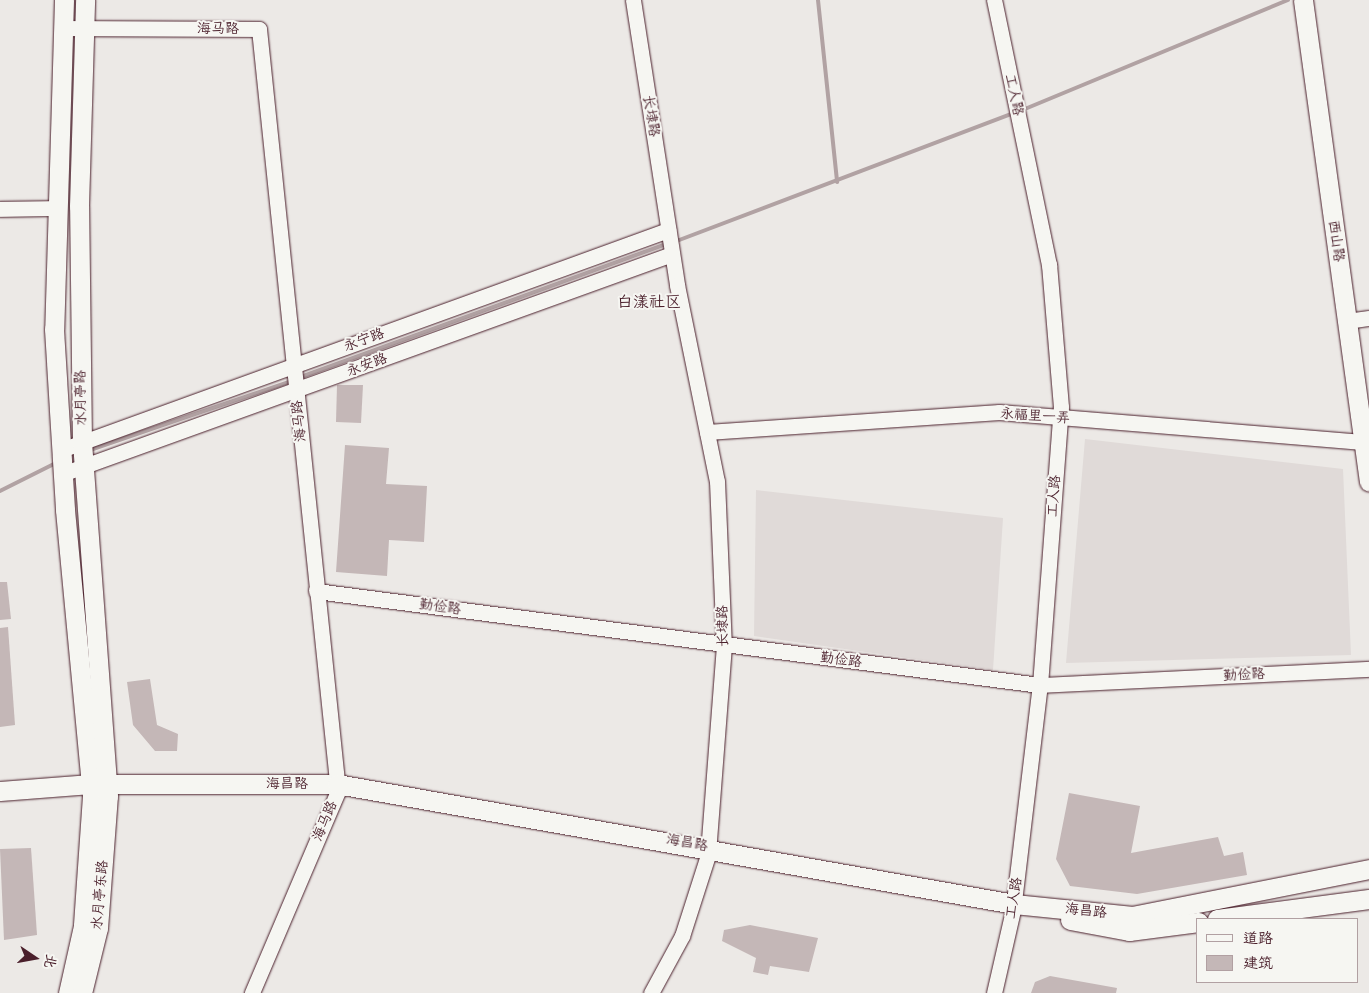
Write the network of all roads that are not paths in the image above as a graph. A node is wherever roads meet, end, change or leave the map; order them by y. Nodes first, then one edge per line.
1 (64, 0) edge
2 (84, 0) edge
3 (633, 0) edge
4 (994, 0) edge
5 (1303, 0) edge
6 (62, 28) junction
7 (84, 28) junction
8 (57, 208) junction
9 (0, 209) edge
10 (668, 231) junction
11 (672, 252) junction
12 (1369, 318) edge
13 (1347, 321) junction
14 (294, 379) junction
15 (1060, 417) junction
16 (707, 432) junction
17 (1364, 442) junction
18 (82, 444) junction
19 (61, 447) junction
20 (84, 466) junction
21 (63, 476) junction
22 (1369, 482) edge
23 (316, 591) junction
24 (724, 646) junction
25 (1369, 669) edge
26 (1040, 685) junction
27 (337, 788) junction
28 (100, 790) junction
29 (0, 791) edge
30 (0, 804) edge
31 (708, 851) junction
32 (1369, 869) edge
33 (1369, 899) edge
34 (1014, 907) junction
35 (1225, 918) edge
36 (1196, 922) edge
37 (68, 993) edge
38 (82, 993) edge
39 (252, 993) edge
40 (651, 993) edge
41 (994, 993) edge

1 - 6 main road, 水月亭路
2 - 7 main road, 水月亭路
3 - 10 street, 长埭路
4 - 15 street, 工人路
5 - 13 main road, 西山路
6 - 7 street, 海马路
6 - 8 main road, 水月亭路
7 - 14 street, 海马路
7 - 18 main road, 水月亭路
8 - 9 street
8 - 19 main road, 水月亭路
10 - 11 street, 长埭路
10 - 14 street, 永宁路
11 - 14 street, 永安路
11 - 16 street, 长埭路
12 - 13 street
13 - 17 main road, 西山路
14 - 18 street, 永宁路
14 - 20 street, 永安路
14 - 23 street, 海马路
15 - 16 street, 永福里一弄
15 - 17 street, 永福里一弄
15 - 26 street, 工人路
16 - 24 street, 长埭路
17 - 22 main road, 西山路
18 - 19 street, 永宁路
18 - 20 main road, 水月亭路
19 - 21 main road, 水月亭路
20 - 21 street, 永安路
20 - 28 main road, 水月亭路
21 - 28 main road, 水月亭路
23 - 24 street, 勤俭路
23 - 27 street, 海马路
24 - 26 street, 勤俭路
24 - 31 street, 长埭路
25 - 26 street, 勤俭路
26 - 34 street, 工人路
27 - 28 main road, 海昌路
27 - 31 main road, 海昌路
27 - 39 street, 海马路
28 - 29 main road, 海昌路
28 - 30 main road, 海昌路
28 - 37 main road, 水月亭东路
28 - 38 main road, 水月亭东路
31 - 34 main road, 海昌路
31 - 40 street, 长埭路
32 - 34 main road, 海昌路
33 - 35 main road
34 - 36 main road, 海昌路
34 - 41 street, 工人路

